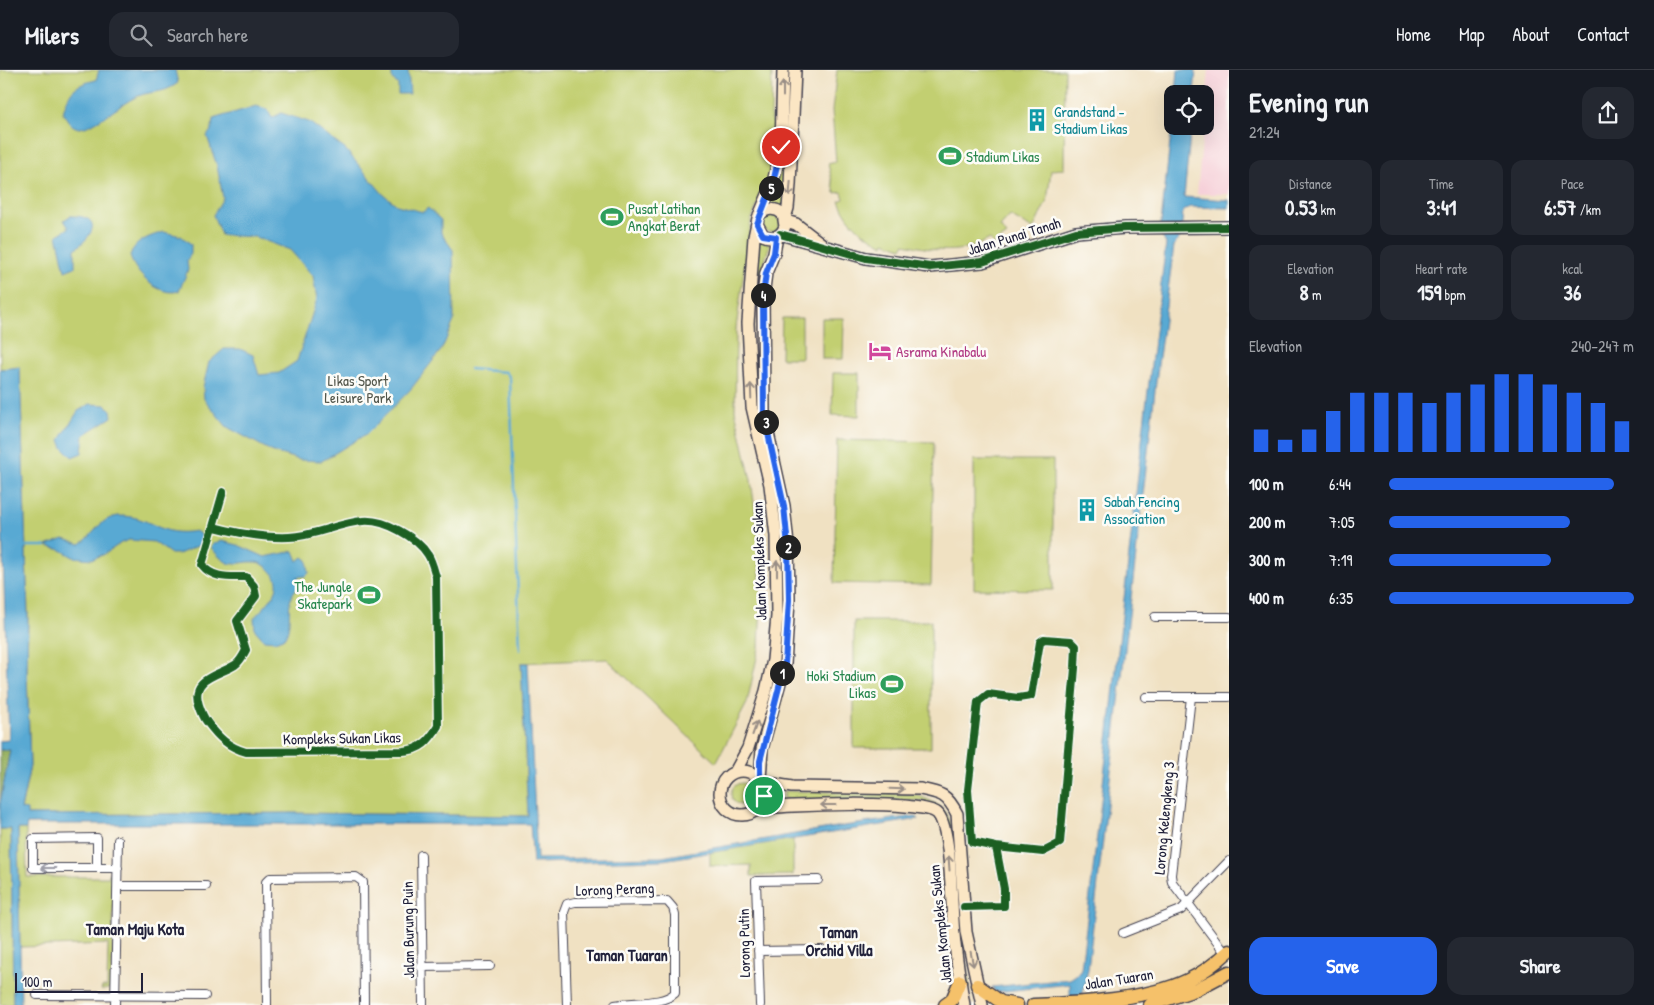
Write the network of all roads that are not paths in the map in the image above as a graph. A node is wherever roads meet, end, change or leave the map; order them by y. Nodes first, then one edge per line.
1 (783, 70) edge
2 (795, 70) edge
3 (758, 220) junction
4 (785, 220) junction
5 (1229, 227) edge
6 (778, 236) junction
7 (824, 245) junction
8 (1155, 617) dead end
9 (1229, 617) edge
10 (1146, 697) dead end
11 (1191, 697) junction
12 (1229, 697) edge
13 (735, 772) junction
14 (761, 781) junction
15 (757, 809) junction
16 (118, 840) dead end
17 (996, 847) junction
18 (421, 855) dead end
19 (1229, 861) edge
20 (97, 868) junction
21 (118, 868) junction
22 (818, 880) dead end
23 (118, 886) junction
24 (206, 886) dead end
25 (1188, 904) junction
26 (964, 907) junction
27 (1123, 934) dead end
28 (822, 950) dead end
29 (758, 952) junction
30 (1228, 953) edge
31 (490, 966) dead end
32 (421, 967) junction
33 (1229, 972) edge
34 (1188, 980) junction
35 (960, 982) junction
36 (977, 985) junction
37 (37, 995) dead end
38 (116, 995) junction
39 (205, 996) dead end
40 (115, 1005) edge
41 (267, 1005) edge
42 (364, 1005) edge
43 (422, 1005) edge
44 (567, 1005) edge
45 (615, 1005) edge
46 (760, 1005) edge
47 (945, 1005) edge
48 (964, 1005) edge
49 (982, 1005) edge
50 (1017, 1005) edge
51 (1033, 1005) edge
52 (1153, 1005) edge

3 -> 1 main road, Jalan Kompleks Sukan
2 -> 4 main road
3 - 4 main road
3 - 6 main road
13 -> 3 main road, Jalan Kompleks Sukan
4 - 6 main road
4 - 7 main road, Jalan Punai Tanah
5 - 7 main road, Jalan Punai Tanah
6 - 7 main road, Jalan Punai Tanah
6 - 14 main road, Jalan Kompleks Sukan
8 - 9 street
10 - 11 street
11 - 12 street
11 - 25 street, Lorong Kelengkeng 3
13 - 14 main road
13 - 15 main road
14 - 15 main road
14 -> 26 main road, Jalan Kompleks Sukan
35 -> 15 main road, Jalan Kompleks Sukan
16 - 21 street
17 - 17 street
17 - 26 street
18 - 32 street, Jalan Burung Puin
19 - 25 street
20 -> 20 street
20 - 21 street
21 - 23 street
22 - 29 street, Lorong Putin
23 - 24 street
23 - 38 street
25 - 27 street
25 - 30 street, Lorong Kelengkeng 3
26 -> 36 main road, Jalan Kompleks Sukan
28 - 29 street
29 - 46 street, Lorong Putin
30 - 34 main road, Jalan Tuaran
31 - 32 street
32 - 43 street, Jalan Burung Puin
33 - 52 main road, Jalan Tuaran
34 - 51 main road, Jalan Tuaran
34 - 52 main road
35 - 47 main road
35 - 48 main road, Jalan Kompleks Sukan
36 - 49 main road, Jalan Kompleks Sukan
36 - 50 main road
37 - 38 street
38 - 39 street
38 - 40 street
41 - 42 street
44 - 45 street, Lorong Perang

